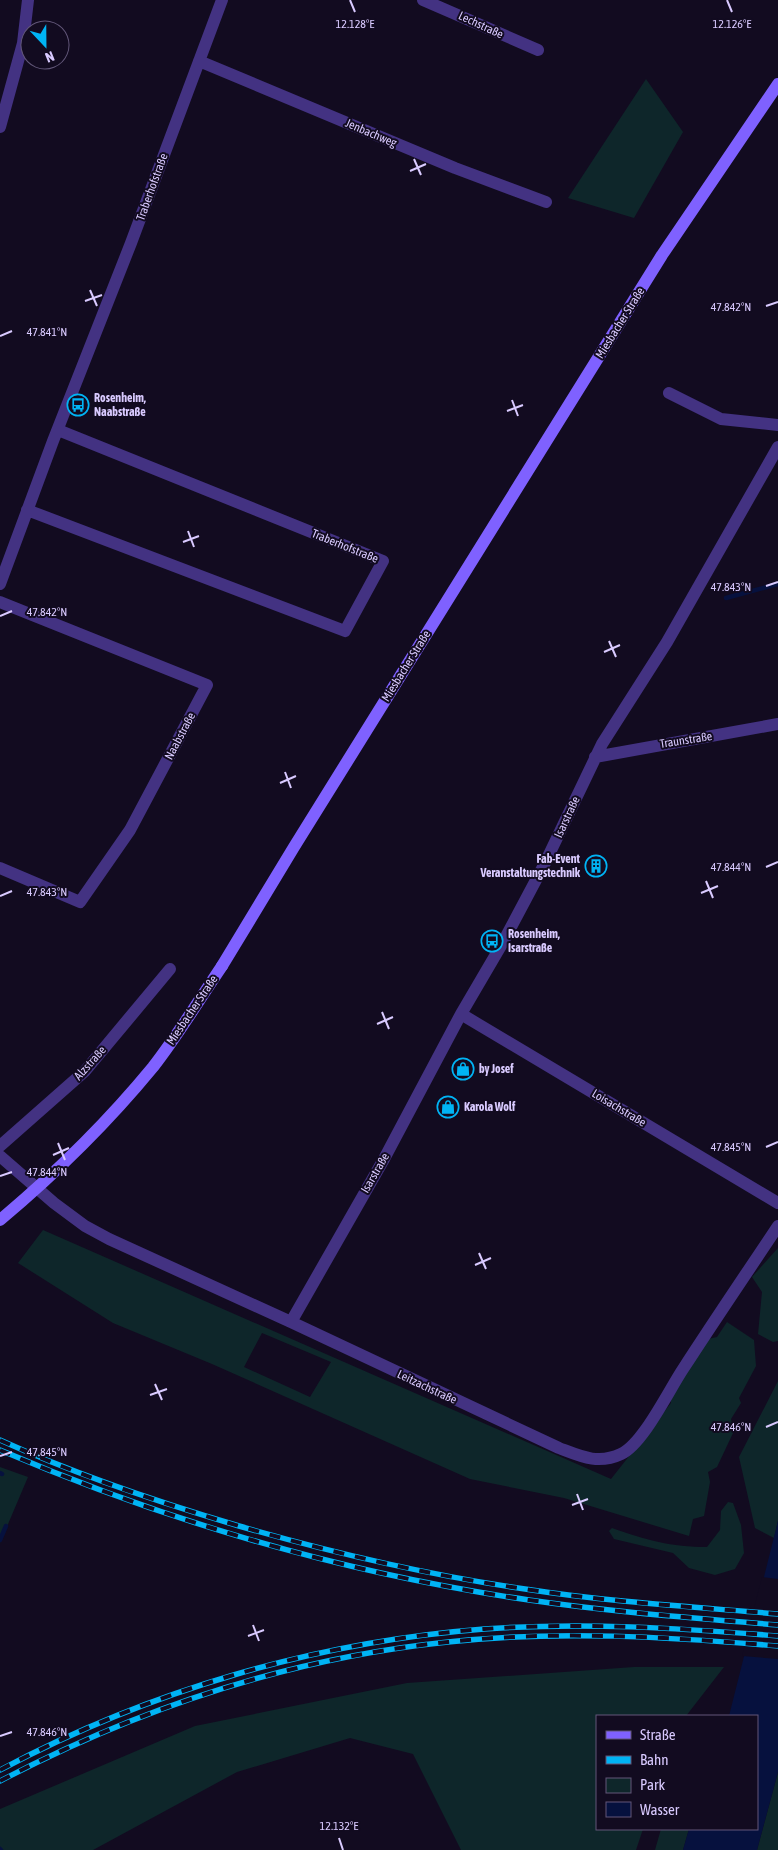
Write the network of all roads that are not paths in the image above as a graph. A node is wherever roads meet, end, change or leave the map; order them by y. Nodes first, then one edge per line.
1 (28, 0) edge
2 (222, 0) edge
3 (424, 0) edge
4 (538, 50) dead end
5 (199, 61) junction
6 (778, 84) edge
7 (0, 127) edge
8 (546, 202) dead end
9 (669, 393) dead end
10 (778, 425) edge
11 (58, 430) junction
12 (778, 447) edge
13 (27, 510) junction
14 (0, 584) edge
15 (0, 602) edge
16 (778, 724) edge
17 (595, 757) junction
18 (0, 868) edge
19 (170, 969) dead end
20 (461, 1014) junction
21 (0, 1146) edge
22 (0, 1156) edge
23 (778, 1203) edge
24 (0, 1220) edge
25 (778, 1226) edge
26 (291, 1322) junction

1 - 7 street
2 - 5 street, Traberhofstraße
3 - 4 street, Lechstraße
5 - 8 street, Jenbachweg
5 - 11 street, Traberhofstraße
6 - 24 main road, Miesbacher Straße, bridge
9 - 10 street
11 - 13 street, Traberhofstraße
11 - 13 street, Traberhofstraße
12 - 17 street, Isarstraße
13 - 14 street, Traberhofstraße
15 - 18 street, Naabstraße
16 - 17 street, Traunstraße
17 - 20 street, Isarstraße
19 - 21 street, Alzstraße
20 - 23 street, Loisachstraße
20 - 26 street, Isarstraße
22 - 26 street, Leitzachstraße
25 - 26 street, Leitzachstraße

